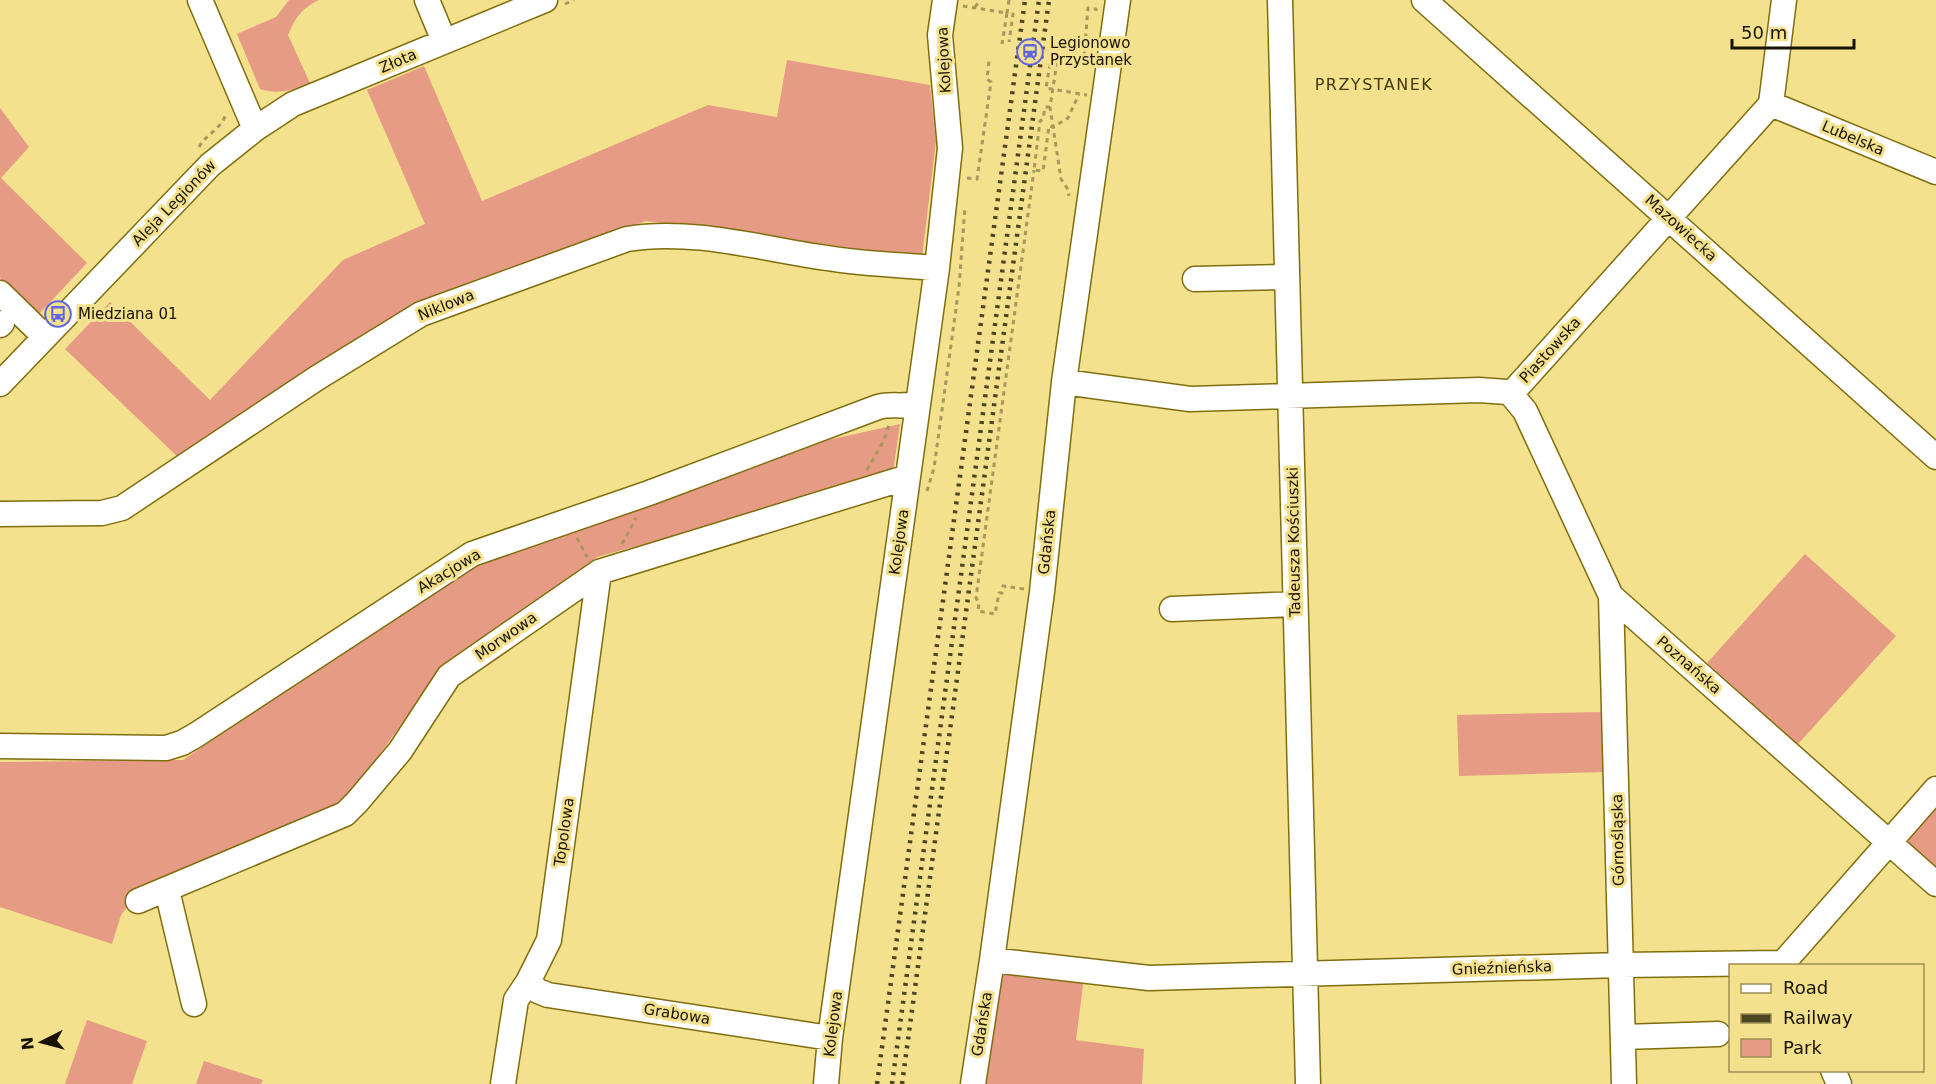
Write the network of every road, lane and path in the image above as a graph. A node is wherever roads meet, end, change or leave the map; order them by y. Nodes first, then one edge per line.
1 (200, 0) edge
2 (427, 0) edge
3 (544, 0) edge
4 (980, 0) edge
5 (1009, 0) edge
6 (1118, 0) edge
7 (1280, 0) edge
8 (1424, 0) edge
9 (1784, 0) edge
10 (952, 3) edge
11 (975, 7) junction
12 (1007, 13) junction
13 (444, 41) junction
14 (1009, 42) dead end
15 (1002, 44) dead end
16 (989, 61) dead end
17 (1057, 62) dead end
18 (1050, 64) dead end
19 (1052, 89) junction
20 (1771, 104) junction
21 (225, 106) dead end
22 (1050, 107) junction
23 (1053, 127) junction
24 (255, 129) junction
25 (198, 152) dead end
26 (1034, 170) junction
27 (1936, 172) edge
28 (965, 177) dead end
29 (1069, 199) dead end
30 (1669, 218) junction
31 (937, 268) junction
32 (1287, 277) junction
33 (1195, 279) dead end
34 (0, 292) edge
35 (45, 337) junction
36 (1064, 382) junction
37 (0, 384) edge
38 (1290, 394) junction
39 (1511, 394) junction
40 (907, 405) junction
41 (1936, 457) edge
42 (908, 477) junction
43 (649, 493) junction
44 (853, 494) junction
45 (0, 514) edge
46 (567, 522) junction
47 (603, 571) junction
48 (1042, 592) junction
49 (1611, 596) junction
50 (1295, 604) junction
51 (1172, 609) dead end
52 (0, 746) edge
53 (1936, 789) edge
54 (1889, 841) junction
55 (1936, 884) edge
56 (167, 890) junction
57 (138, 901) dead end
58 (992, 960) junction
59 (1729, 964) edge
60 (1783, 964) edge
61 (1621, 965) junction
62 (1305, 975) junction
63 (528, 982) junction
64 (194, 1005) dead end
65 (1718, 1034) dead end
66 (1623, 1037) junction
67 (830, 1038) junction
68 (503, 1084) edge
69 (826, 1084) edge
70 (973, 1084) edge
71 (1308, 1084) edge
72 (1624, 1084) edge

1 - 24 street
2 - 13 street
3 - 13 street, Złota
4 - 11 path
5 - 12 path
6 - 36 street, Gdańska
7 - 32 street, Tadeusza Kościuszki
8 - 30 street, Mazowiecka
9 - 20 street
10 - 11 path
10 - 31 street, Kolejowa
11 - 12 path
12 - 14 path
12 - 15 path
13 - 24 street, Złota
16 - 28 path
17 - 19 path
18 - 19 path
19 - 22 path
19 - 23 path
20 - 27 street, Lubelska
20 - 30 street, Piastowska
21 - 25 path
22 - 23 path
22 - 26 path
23 - 26 path
23 - 29 path
24 - 35 street, Aleja Legionów
26 - 48 path
30 - 39 street, Piastowska
30 - 41 street, Mazowiecka
31 - 40 street, Kolejowa
31 - 45 street, Niklowa
32 - 33 street
32 - 38 street, Tadeusza Kościuszki
34 - 35 street
35 - 37 street, Aleja Legionów
36 - 38 street, Piastowska
36 - 48 street, Gdańska
38 - 39 street, Piastowska
38 - 50 street, Tadeusza Kościuszki
39 - 49 street, Poznańska
40 - 42 street, Kolejowa
40 - 43 street, Akacjowa
40 - 44 path
42 - 44 street, Morwowa
42 - 67 street, Kolejowa
43 - 46 street, Akacjowa
43 - 47 path
44 - 47 street, Morwowa
46 - 47 path
46 - 52 street, Akacjowa
47 - 56 street, Morwowa
47 - 63 street, Topolowa
48 - 58 street, Gdańska
49 - 54 street, Poznańska
49 - 61 street, Górnośląska
50 - 51 street
50 - 62 street, Tadeusza Kościuszki
53 - 54 street, Gnieźnieńska
54 - 55 street, Poznańska
54 - 60 street, Gnieźnieńska
56 - 57 street, Morwowa
56 - 64 street
58 - 62 street, Gnieźnieńska
58 - 70 street, Gdańska
59 - 61 street, Gnieźnieńska
61 - 62 street, Gnieźnieńska
61 - 66 street, Górnośląska
62 - 71 street, Tadeusza Kościuszki
63 - 67 street, Grabowa
63 - 68 street, Topolowa
65 - 66 street
66 - 72 street, Górnośląska
67 - 69 street, Kolejowa

